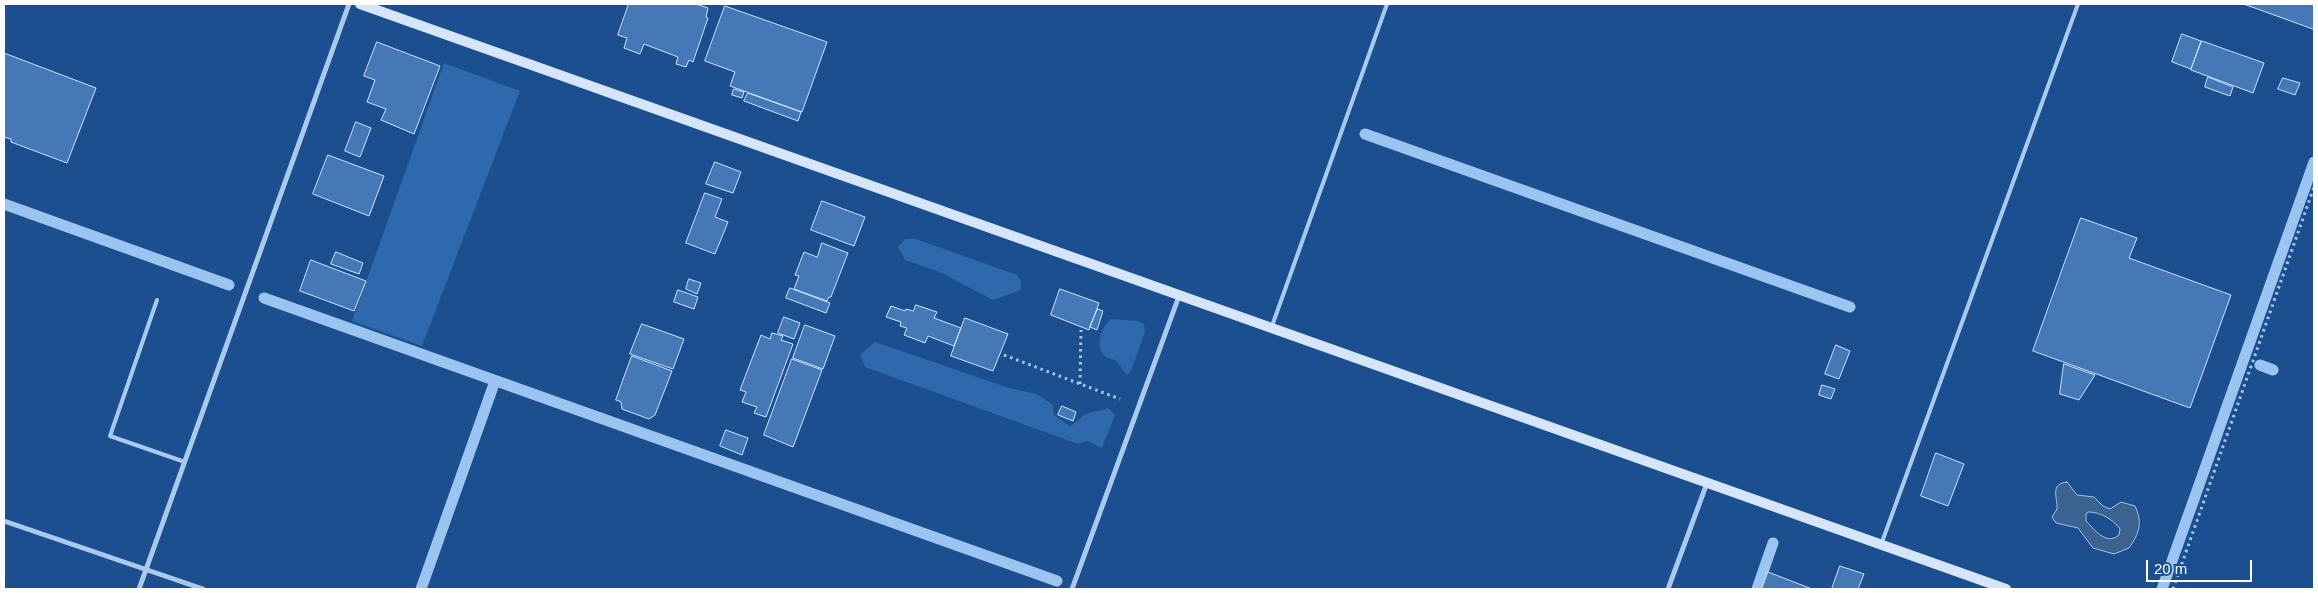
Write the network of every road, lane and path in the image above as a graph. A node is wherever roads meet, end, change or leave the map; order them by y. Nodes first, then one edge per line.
1 (349, 4) edge
2 (360, 4) edge
3 (1387, 4) edge
4 (2078, 4) edge
5 (2314, 187) edge
6 (1179, 296) junction
7 (157, 300) dead end
8 (1271, 328) junction
9 (1081, 330) dead end
10 (1004, 356) dead end
11 (1080, 384) junction
12 (1139, 406) junction
13 (185, 462) junction
14 (1706, 483) junction
15 (4, 521) edge
16 (1881, 544) junction
17 (146, 569) junction
18 (139, 589) edge
19 (203, 589) edge
20 (1072, 589) edge
21 (1668, 589) edge
22 (2006, 589) edge
23 (2173, 589) edge

1 - 13 street
2 - 6 street
3 - 8 lane
4 - 16 lane
5 - 23 path
6 - 8 street
6 - 12 street
7 - 13 lane
8 - 14 street
9 - 11 path
10 - 11 path
11 - 12 path
12 - 20 street
13 - 17 street
14 - 16 street
14 - 21 street
15 - 17 street
16 - 22 street
17 - 18 street
17 - 19 street

